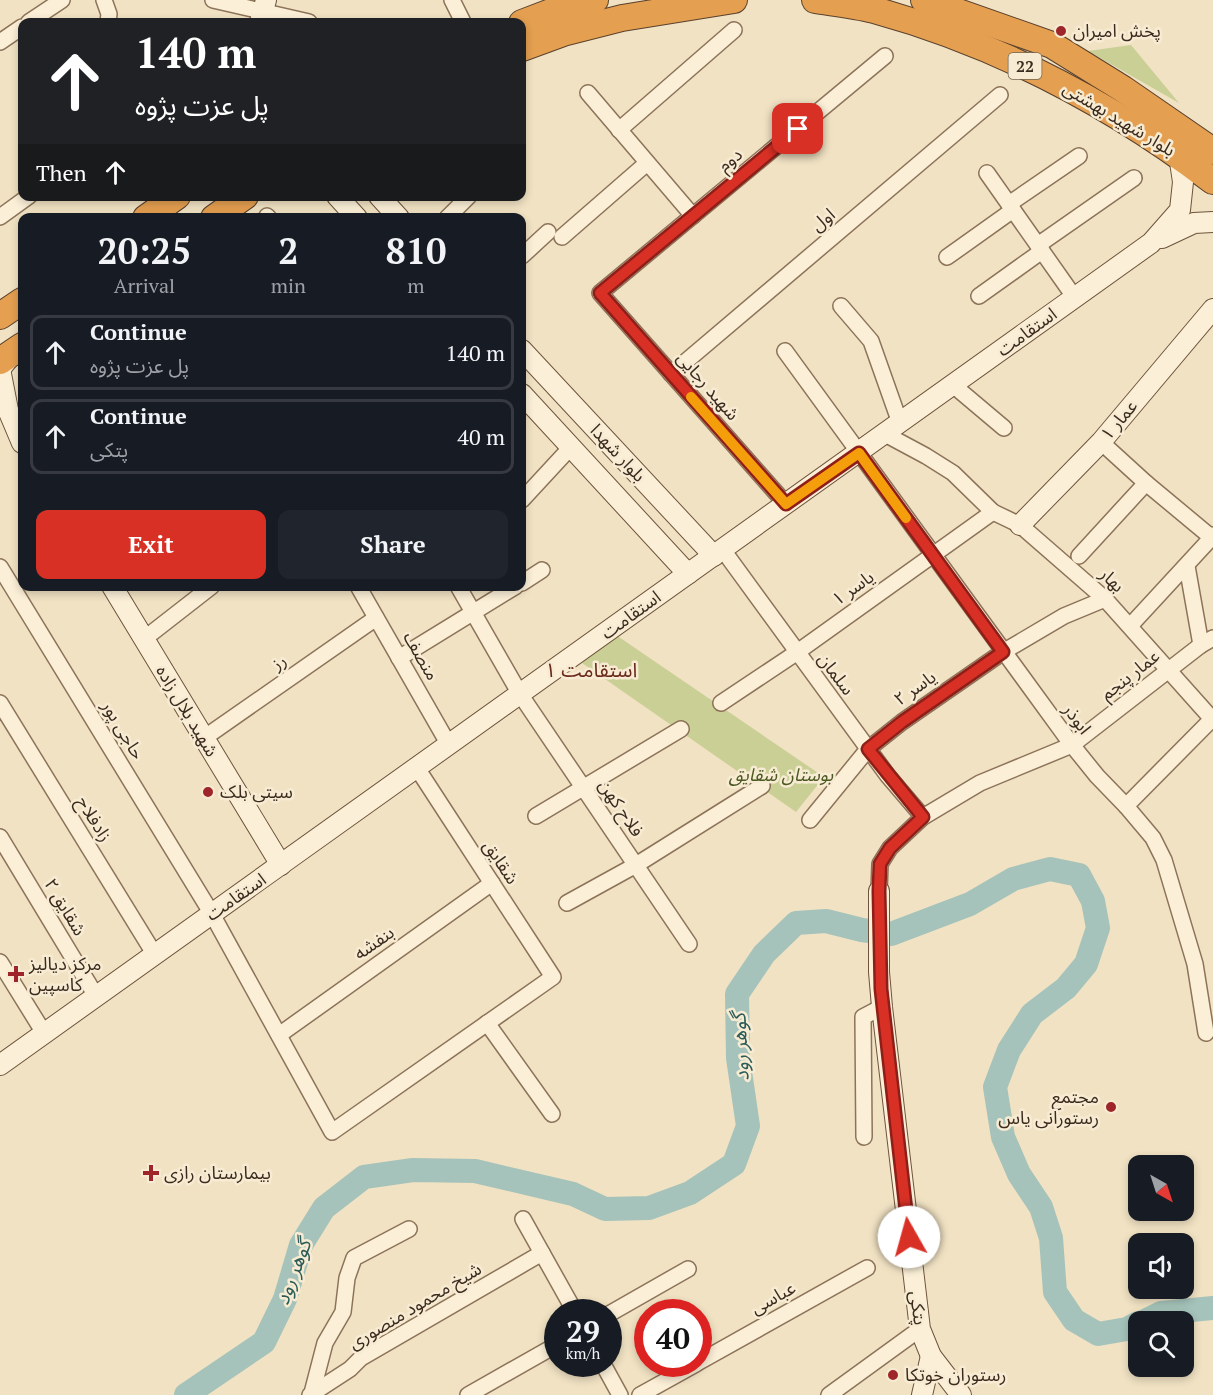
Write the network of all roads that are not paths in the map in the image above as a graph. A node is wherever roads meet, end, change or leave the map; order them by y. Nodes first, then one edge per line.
1 (62, 0) edge
2 (104, 0) edge
3 (213, 0) edge
4 (452, 0) edge
5 (595, 0) edge
6 (734, 0) edge
7 (815, 0) edge
8 (924, 0) edge
9 (555, 5) edge
10 (971, 7) edge
11 (264, 14) edge
12 (35, 18) edge
13 (108, 18) edge
14 (286, 18) edge
15 (461, 18) edge
16 (526, 21) edge
17 (18, 30) edge
18 (734, 30) dead end
19 (0, 42) edge
20 (526, 47) edge
21 (885, 56) dead end
22 (588, 93) dead end
23 (1000, 95) dead end
24 (1153, 110) junction
25 (619, 130) junction
26 (1213, 151) edge
27 (1179, 155) junction
28 (1079, 156) dead end
29 (647, 163) junction
30 (1213, 167) edge
31 (987, 173) dead end
32 (1134, 178) dead end
33 (1213, 181) edge
34 (22, 201) edge
35 (238, 201) edge
36 (342, 201) edge
37 (384, 201) edge
38 (464, 201) edge
39 (1011, 207) junction
40 (221, 213) edge
41 (352, 213) edge
42 (394, 213) edge
43 (452, 213) edge
44 (693, 216) junction
45 (0, 217) edge
46 (1213, 222) edge
47 (1151, 243) junction
48 (1040, 248) junction
49 (526, 253) edge
50 (947, 257) dead end
51 (600, 293) joint
52 (979, 296) dead end
53 (1075, 298) junction
54 (18, 304) edge
55 (841, 306) dead end
56 (1213, 309) edge
57 (0, 316) edge
58 (785, 351) dead end
59 (12, 353) edge
60 (526, 354) edge
61 (671, 374) junction
62 (953, 385) junction
63 (526, 398) edge
64 (0, 425) edge
65 (892, 428) junction
66 (1004, 428) dead end
67 (18, 434) edge
68 (18, 441) edge
69 (1101, 442) junction
70 (571, 447) junction
71 (859, 453) junction
72 (1146, 483) junction
73 (526, 496) edge
74 (786, 504) junction
75 (993, 512) junction
76 (1020, 525) junction
77 (1212, 536) edge
78 (718, 553) junction
79 (933, 556) junction
80 (1080, 556) dead end
81 (1187, 566) junction
82 (0, 567) edge
83 (542, 570) dead end
84 (688, 574) junction
85 (526, 580) edge
86 (115, 591) edge
87 (206, 591) edge
88 (361, 591) edge
89 (461, 591) edge
90 (508, 591) edge
91 (1105, 599) junction
92 (473, 613) junction
93 (376, 618) junction
94 (1130, 626) junction
95 (144, 639) junction
96 (1207, 642) edge
97 (1003, 652) junction
98 (796, 653) junction
99 (399, 658) junction
100 (1170, 669) junction
101 (520, 694) junction
102 (0, 703) edge
103 (721, 703) dead end
104 (681, 729) dead end
105 (204, 738) junction
106 (449, 745) junction
107 (1072, 745) junction
108 (868, 749) junction
109 (417, 768) junction
110 (762, 786) dead end
111 (583, 787) junction
112 (1126, 806) junction
113 (536, 816) dead end
114 (923, 817) junction
115 (810, 820) dead end
116 (0, 837) edge
117 (281, 865) junction
118 (636, 865) junction
119 (492, 883) junction
120 (879, 891) joint
121 (567, 903) dead end
122 (212, 914) junction
123 (689, 944) dead end
124 (155, 955) junction
125 (0, 962) edge
126 (96, 996) junction
127 (882, 1007) junction
128 (487, 1023) junction
129 (44, 1033) junction
130 (1206, 1033) dead end
131 (279, 1035) junction
132 (0, 1065) edge
133 (552, 1114) dead end
134 (864, 1137) dead end
135 (523, 1219) dead end
136 (409, 1228) dead end
137 (542, 1253) junction
138 (867, 1268) dead end
139 (688, 1269) dead end
140 (568, 1299) edge
141 (622, 1307) edge
142 (920, 1329) junction
143 (544, 1352) edge
144 (712, 1355) edge
145 (931, 1356) junction
146 (610, 1377) edge
147 (673, 1377) edge
148 (311, 1394) edge
149 (468, 1395) edge
150 (620, 1395) edge
151 (640, 1395) edge
152 (829, 1395) edge
153 (922, 1395) edge
154 (961, 1395) edge

1 - 12 street
2 - 13 street
3 - 11 street
4 - 15 street
5 - 9 highway
6 - 20 highway
7 - 27 highway, بلوار شهید بهشتی / 22
8 - 10 highway, بلوار شهید بهشتی / 22
9 - 16 highway
10 - 24 highway, بلوار شهید بهشتی / 22
11 - 14 street
17 - 19 street
18 - 25 street
21 - 44 street, دوم
22 - 25 street
23 - 61 street, اول
24 - 26 highway, بلوار شهید بهشتی / 22
24 - 30 highway
25 - 29 street
27 - 33 highway, بلوار شهید بهشتی / 22
27 - 47 main road, استقامت
28 - 39 street
29 - 44 street
29 - 49 street
31 - 39 street
32 - 48 street
34 - 45 street
35 - 40 highway
36 - 41 main road
37 - 42 main road
38 - 43 street
39 - 48 street
39 - 50 street
44 - 51 street, دوم
46 - 47 main road
47 - 53 main road, استقامت
48 - 52 street
48 - 53 street
51 - 61 street, شهید رجایی
53 - 62 main road, استقامت
54 - 57 highway
55 - 65 street
56 - 69 main road, عمار ۱
58 - 71 street, ابوذر
59 - 67 main road
60 - 78 main road, بلوار شهدا
61 - 74 street, شهید رجایی
62 - 65 main road, استقامت
62 - 66 street
63 - 70 main road, بلوار شهدا
64 - 68 main road
65 - 71 main road, استقامت
65 - 75 street, بهار
69 - 72 street
69 - 76 main road, عمار ۱
70 - 73 street
70 - 84 main road, بلوار شهدا
71 - 74 main road, استقامت
71 - 79 street, ابوذر
72 - 77 street
72 - 80 street
74 - 78 main road, استقامت
75 - 76 street, بهار
75 - 79 street
76 - 91 street, بهار
77 - 81 street
78 - 84 main road, استقامت
78 - 98 street, سلمان
79 - 97 street, ابوذر
79 - 98 street, یاسر ۱
81 - 94 street
81 - 96 street
82 - 122 street, حاجی پور
83 - 85 street
84 - 101 main road, استقامت
86 - 95 main road, شهید بلال زاده
87 - 95 street
88 - 93 street, منصف
89 - 92 street, فلاح کهن
90 - 92 street
91 - 94 street, بهار
91 - 97 street, یاسر ۲
92 - 99 street
92 - 101 street, فلاح کهن
93 - 99 street, منصف
93 - 105 street, رز
94 - 100 street, بهار
95 - 105 main road, شهید بلال زاده
96 - 100 street, عمار پنجم
97 - 107 street, ابوذر
97 - 108 street, یاسر ۲
98 - 103 street, یاسر ۱
98 - 108 street, سلمان
99 - 106 street, منصف
100 - 107 street, عمار پنجم
100 - 112 street, بهار
101 - 106 main road, استقامت
101 - 111 street, فلاح کهن
102 - 124 street, زادفلاح
104 - 111 street
105 - 117 main road, شهید بلال زاده
106 - 109 main road, استقامت
107 - 112 street, ابوذر
107 - 114 street, عمار پنجم
108 - 114 street, سلمان
108 - 115 street, یاسر ۲
109 - 117 main road, استقامت
109 - 119 street, شقایق
110 - 118 street
111 - 113 street
111 - 118 street, فلاح کهن
112 - 130 street, ابوذر
114 - 120 street
116 - 126 street, شقایق ۲
117 - 122 main road, استقامت
118 - 121 street
118 - 123 street, فلاح کهن
119 - 128 street, شقایق
119 - 131 street, بنفشه
120 - 127 main road, پتکی
122 - 124 main road, استقامت
122 - 131 street
124 - 126 main road, استقامت
125 - 129 street
126 - 129 main road, استقامت
127 - 134 street
127 - 142 main road, پتکی
128 - 131 street
128 - 133 street
129 - 132 main road, استقامت
135 - 137 street
136 - 148 street
137 - 140 street
137 - 148 street, شیخ محمود منصوری
138 - 144 street, عباسی
139 - 141 street
142 - 145 main road, پتکی
142 - 152 street
143 - 149 street
145 - 153 main road
145 - 154 main road, پتکی
146 - 150 street
147 - 151 street, عباسی

